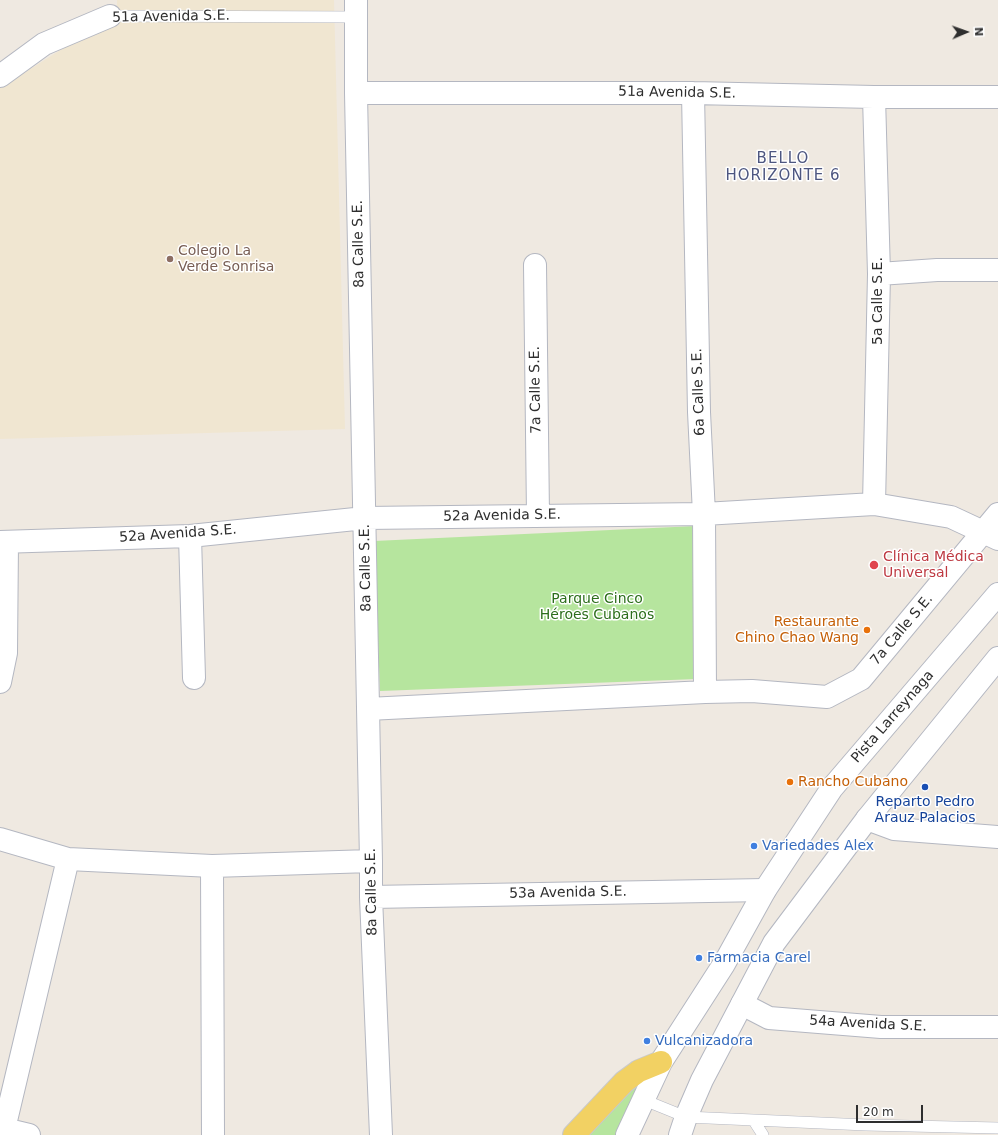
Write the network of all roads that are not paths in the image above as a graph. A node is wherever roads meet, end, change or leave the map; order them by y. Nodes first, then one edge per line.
1 (356, 8) edge
2 (110, 16) joint
3 (0, 76) edge
4 (356, 93) junction
5 (693, 93) junction
6 (874, 97) junction
7 (998, 97) edge
8 (535, 265) dead end
9 (998, 270) edge
10 (879, 274) junction
11 (874, 504) junction
12 (704, 514) junction
13 (998, 514) edge
14 (538, 516) junction
15 (365, 518) junction
16 (990, 535) edge
17 (190, 536) junction
18 (3, 542) edge
19 (998, 594) edge
20 (998, 658) edge
21 (194, 678) dead end
22 (0, 682) edge
23 (705, 692) junction
24 (368, 709) junction
25 (867, 819) junction
26 (998, 837) edge
27 (0, 839) edge
28 (68, 859) junction
29 (371, 861) junction
30 (212, 866) junction
31 (765, 890) junction
32 (371, 897) junction
33 (742, 1004) junction
34 (998, 1027) edge
35 (661, 1062) junction
36 (644, 1100) junction
37 (754, 1121) junction
38 (683, 1126) edge
39 (2, 1128) edge
40 (998, 1128) edge
41 (866, 1130) edge
42 (29, 1135) edge
43 (213, 1135) edge
44 (381, 1135) edge
45 (574, 1135) edge
46 (627, 1135) edge
47 (763, 1135) edge

1 - 2 lane, 51a Avenida S.E.
1 - 4 street, 8a Calle S.E.
2 - 3 street, 51a Avenida S.E.
4 - 5 street, 51a Avenida S.E.
4 - 15 street, 8a Calle S.E.
5 - 6 street, 51a Avenida S.E.
5 - 12 street, 6a Calle S.E.
6 - 7 street, 51a Avenida S.E.
6 - 10 street, 5a Calle S.E.
8 - 14 street, 7a Calle S.E.
9 - 10 street
10 - 11 street, 5a Calle S.E.
11 - 12 street, 52a Avenida S.E.
11 - 16 street, 52a Avenida S.E.
12 - 14 street, 52a Avenida S.E.
12 - 23 street, 6a Calle S.E.
13 - 16 street, 7a Calle S.E.
14 - 15 street, 52a Avenida S.E.
15 - 17 street, 52a Avenida S.E.
15 - 24 street, 8a Calle S.E.
16 - 23 street, 7a Calle S.E.
17 - 18 street, 52a Avenida S.E.
17 - 21 street
18 - 22 street
19 - 31 street, Pista Larreynaga
20 - 25 street
23 - 24 street
24 - 29 street, 8a Calle S.E.
25 - 26 street
25 - 33 street
27 - 28 street
28 - 30 street
28 - 39 street
29 - 30 street
29 - 32 street, 8a Calle S.E.
30 - 43 street
31 - 32 street, 53a Avenida S.E.
31 - 35 street, Pista Larreynaga
32 - 44 street, 8a Calle S.E.
33 - 34 street, 54a Avenida S.E.
33 - 38 street
35 - 36 street, Pista Larreynaga
35 - 45 main road
36 - 38 lane
36 - 46 street, Pista Larreynaga
37 - 38 lane
37 - 41 lane
37 - 47 lane
39 - 42 street
40 - 41 lane

